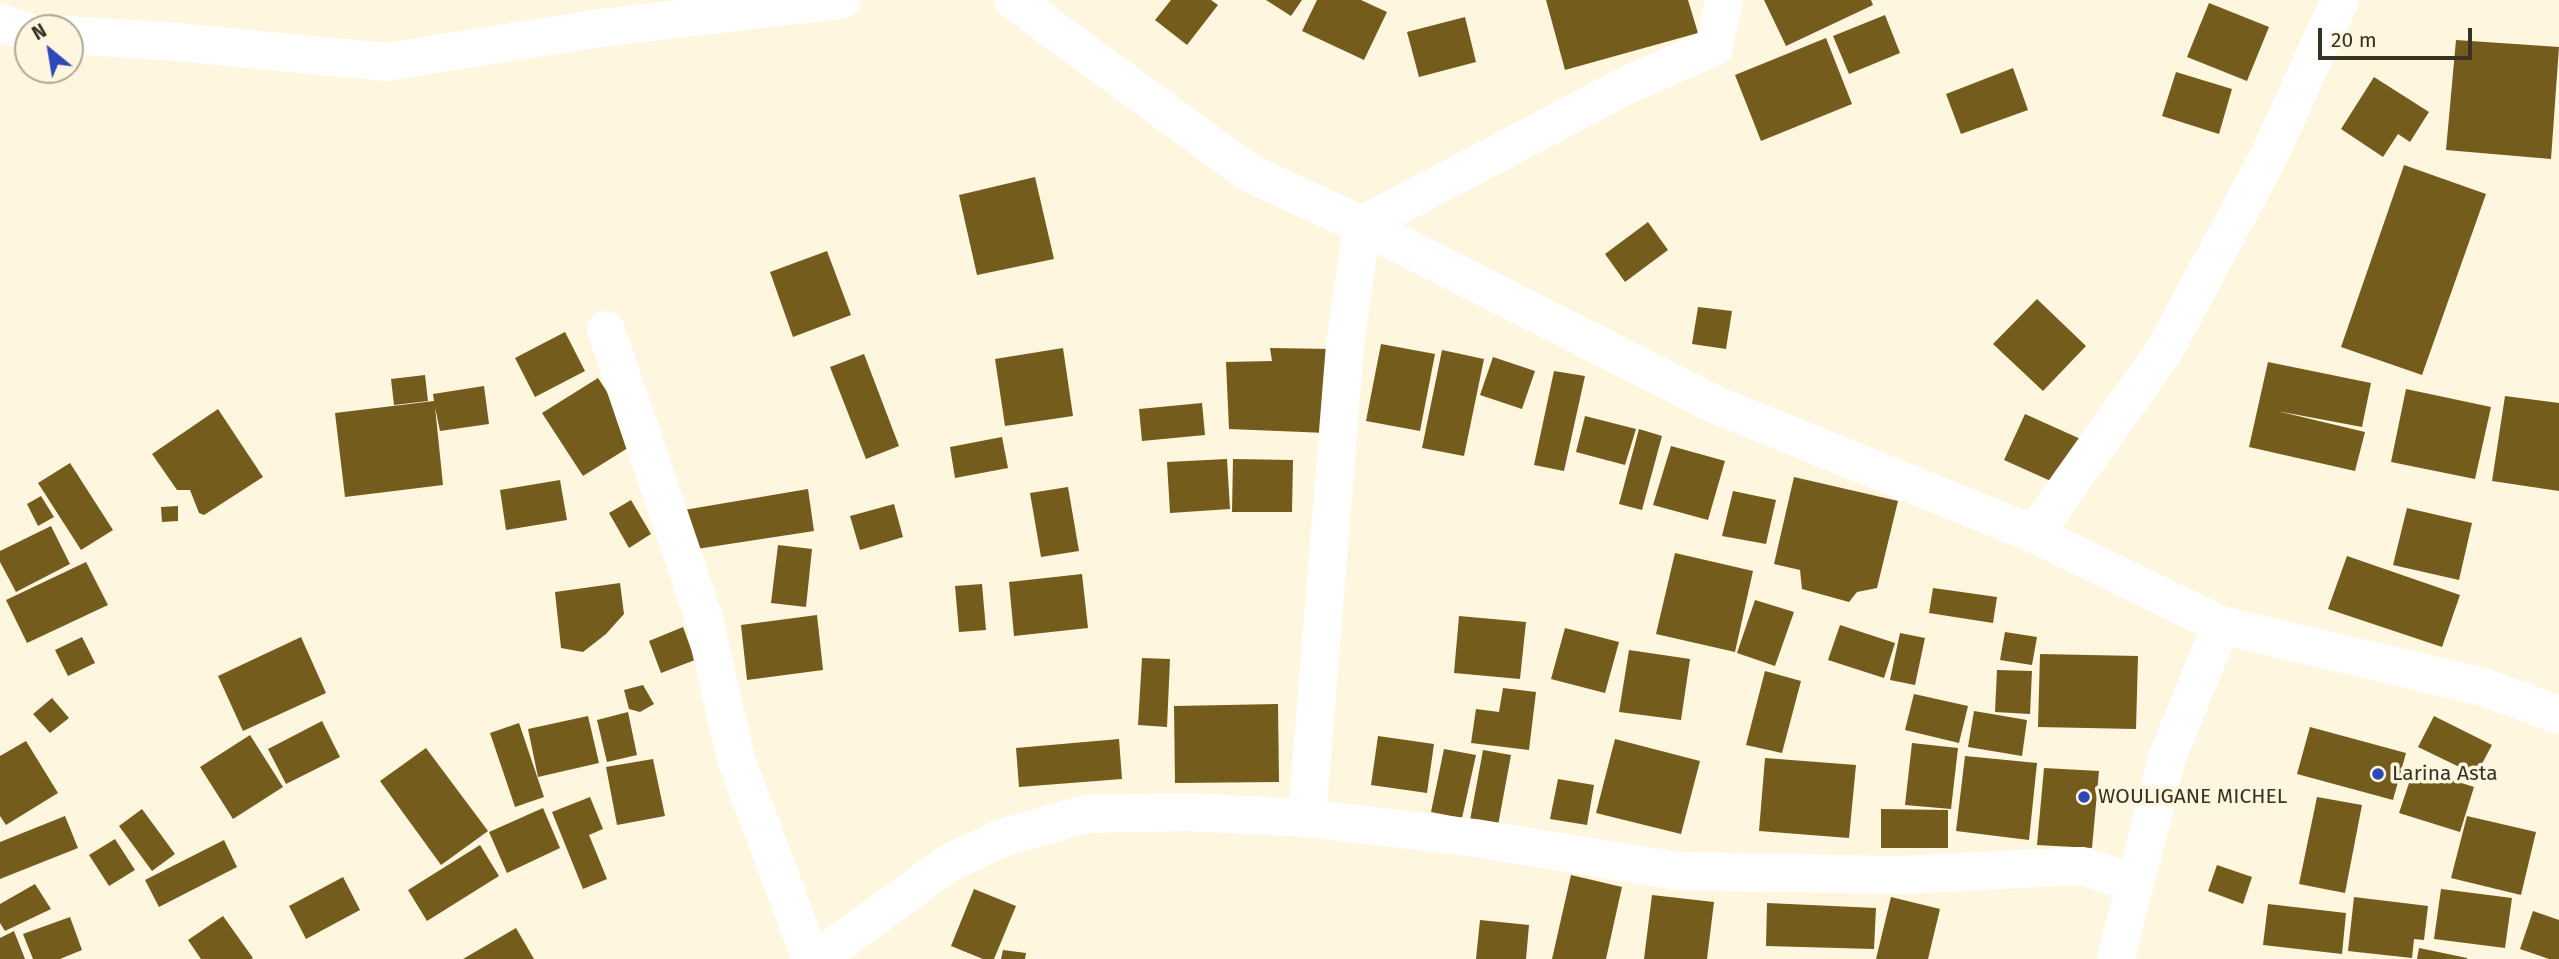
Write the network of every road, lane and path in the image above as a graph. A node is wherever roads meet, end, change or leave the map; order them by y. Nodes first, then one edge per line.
1 (842, 0) edge
2 (1013, 0) edge
3 (1724, 0) edge
4 (2340, 0) edge
5 (84, 36) edge
6 (1363, 225) junction
7 (606, 330) dead end
8 (2034, 534) junction
9 (2221, 625) junction
10 (2559, 715) edge
11 (1307, 818) junction
12 (2135, 883) junction
13 (811, 959) edge
14 (817, 959) edge
15 (2116, 959) edge

1 - 5 street
2 - 6 street
3 - 6 street
4 - 8 street
6 - 8 street
6 - 11 street
7 - 13 street
8 - 9 street
9 - 10 street
9 - 12 street
11 - 12 street
11 - 14 street
12 - 15 street

